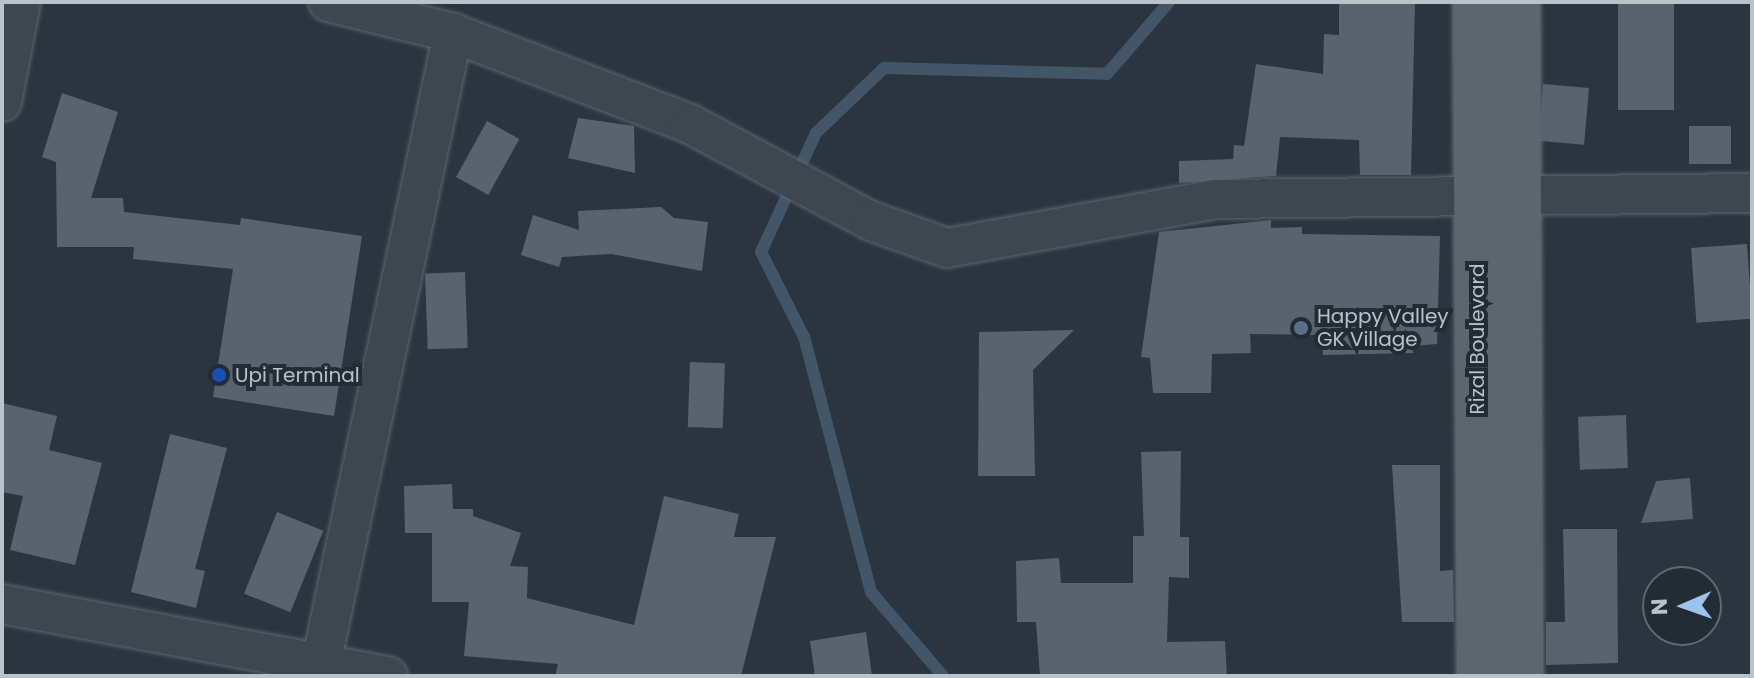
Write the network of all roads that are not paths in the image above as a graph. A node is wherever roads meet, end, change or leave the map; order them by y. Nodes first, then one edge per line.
1 (21, 2) edge
2 (328, 2) edge
3 (1475, 2) edge
4 (1518, 2) edge
5 (453, 33) junction
6 (2, 102) edge
7 (1752, 193) edge
8 (1498, 194) junction
9 (2, 604) edge
10 (322, 659) junction
11 (388, 676) edge
12 (1479, 676) edge
13 (1521, 676) edge

1 - 6 street
2 - 5 street
3 - 8 main road, Rizal Boulevard
4 - 8 main road, Rizal Boulevard
5 - 8 street
5 - 10 street
7 - 8 street
8 - 12 main road, Rizal Boulevard
8 - 13 main road, Rizal Boulevard
9 - 10 street
10 - 11 street

